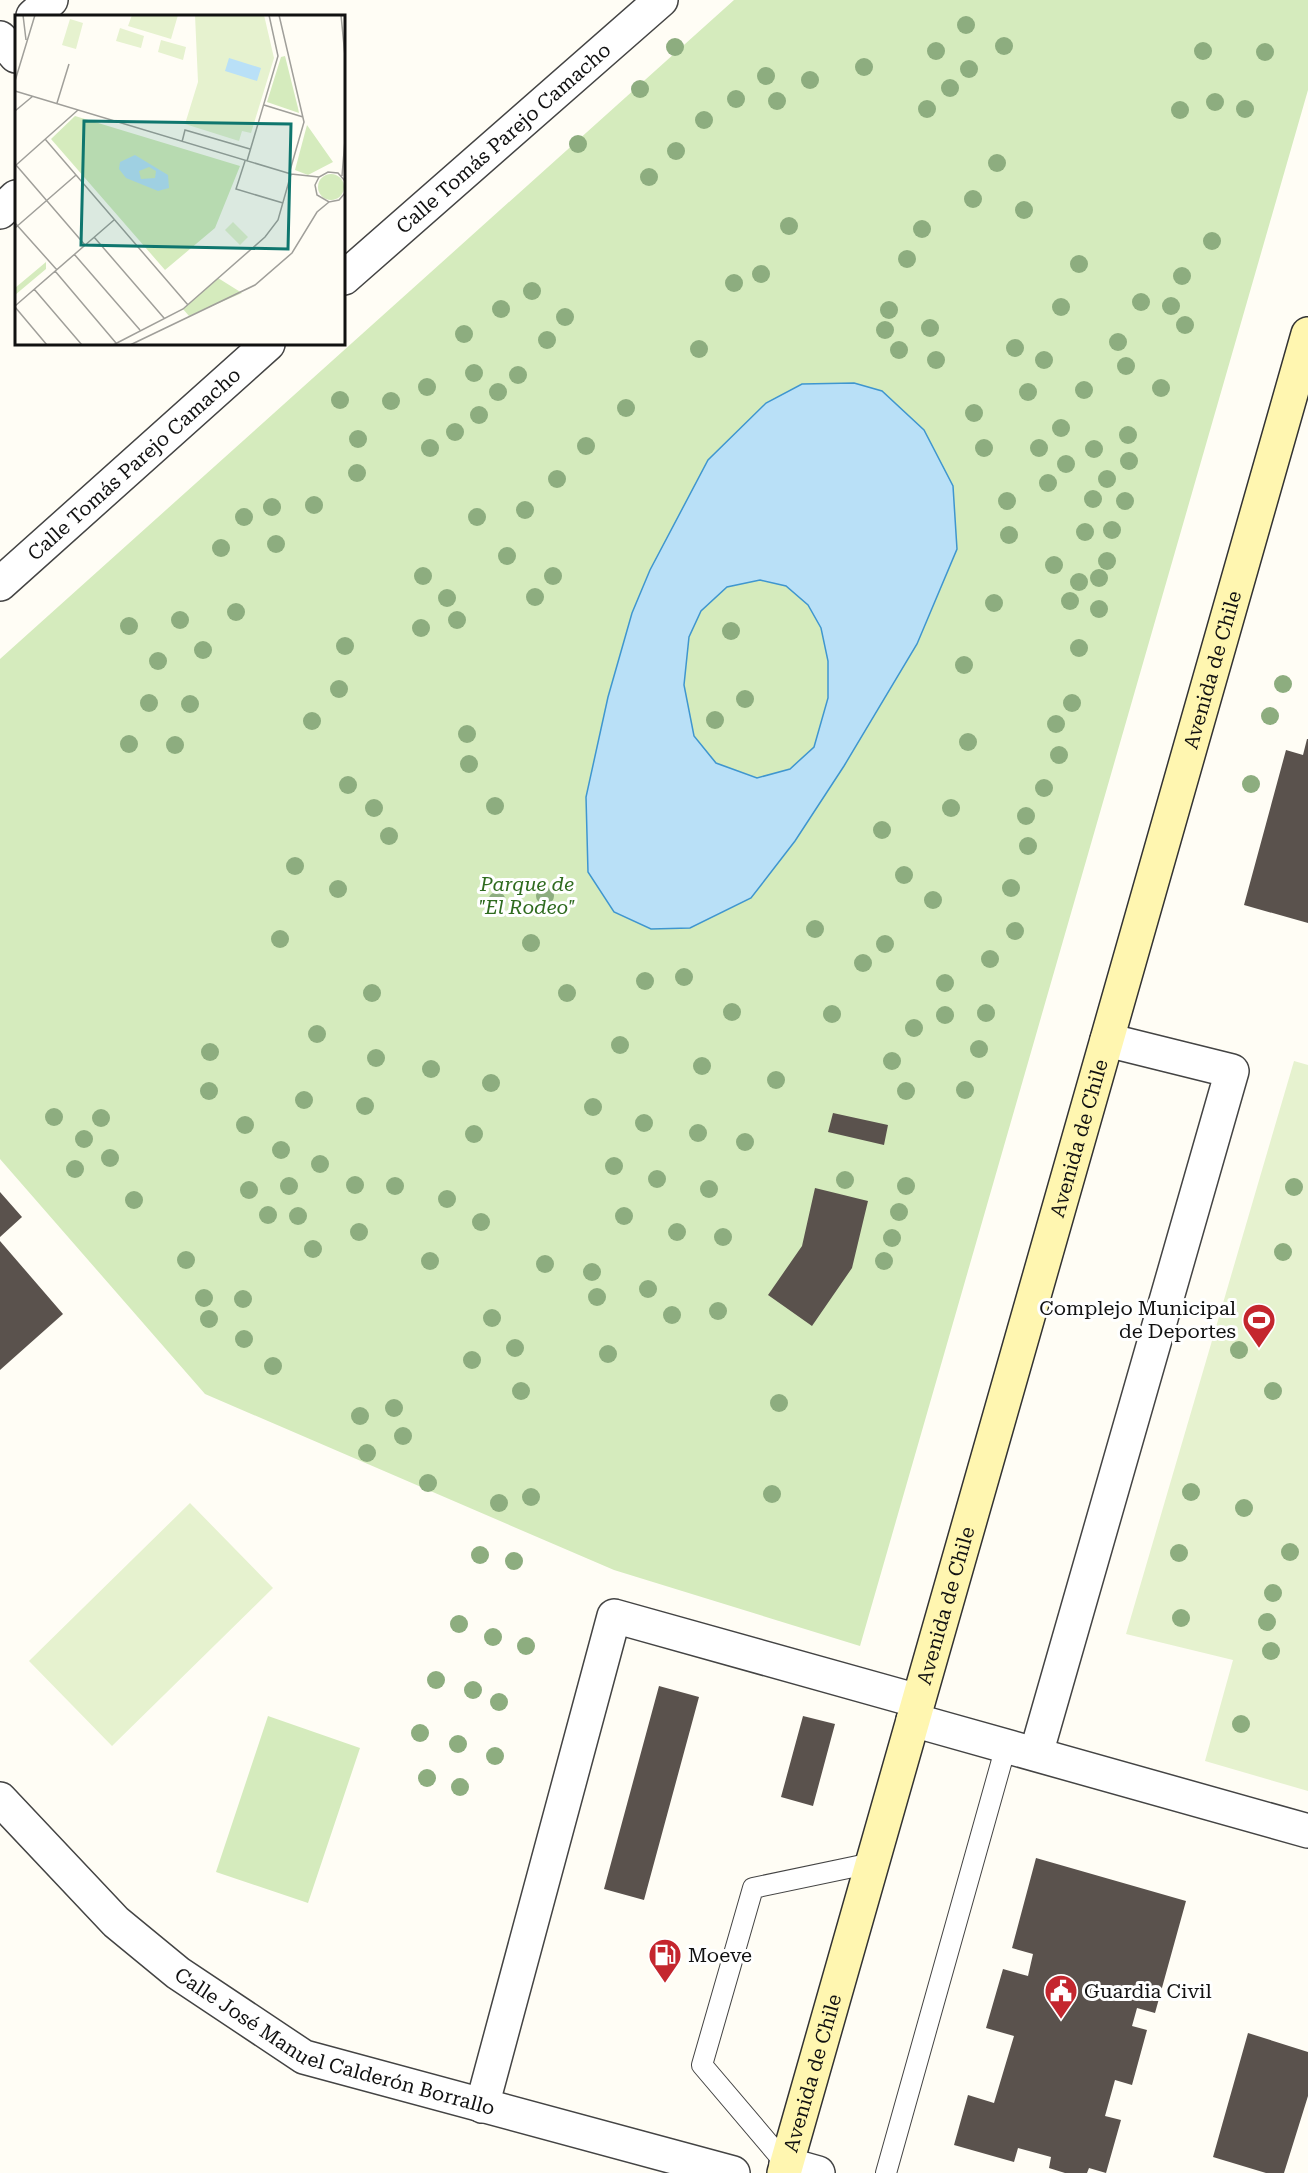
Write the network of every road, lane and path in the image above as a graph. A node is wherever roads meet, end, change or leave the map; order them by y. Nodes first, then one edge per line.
1 (51, 0) edge
2 (661, 0) edge
3 (34, 15) edge
4 (15, 198) edge
5 (0, 212) edge
6 (345, 277) edge
7 (1308, 334) edge
8 (267, 345) edge
9 (0, 584) edge
10 (1107, 1040) junction
11 (916, 1711) junction
12 (1021, 1750) junction
13 (0, 1799) edge
14 (1308, 1831) edge
15 (872, 1863) junction
16 (482, 2106) junction
17 (785, 2168) edge
18 (733, 2173) edge
19 (818, 2173) edge
20 (886, 2173) edge

1 - 3 street
2 - 6 street, Calle Tomás Parejo Camacho
4 - 5 street
7 - 10 street, Avenida de Chile
8 - 9 street, Calle Tomás Parejo Camacho
10 - 11 street, Avenida de Chile
10 - 12 street, Avenida de Chile
11 - 12 street
11 - 15 street, Avenida de Chile
11 - 16 street
12 - 14 street
12 - 20 lane
13 - 16 street, Calle José Manuel Calderón Borrallo
15 - 17 street, Avenida de Chile
15 - 17 lane
16 - 18 street, Calle José Manuel Calderón Borrallo
17 - 19 street

